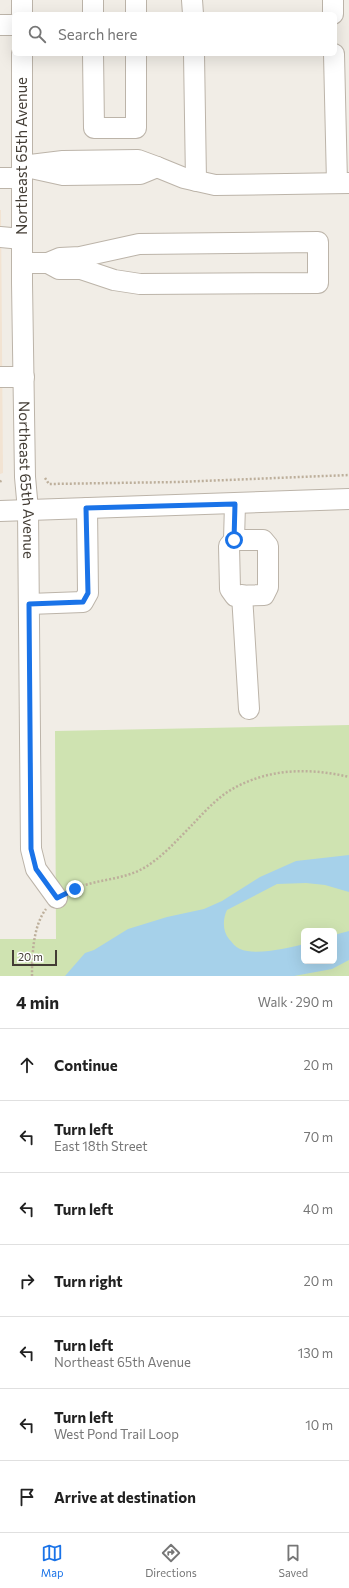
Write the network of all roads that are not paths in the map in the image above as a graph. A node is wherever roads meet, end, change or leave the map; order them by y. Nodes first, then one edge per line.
1 (22, 0) edge
2 (93, 0) edge
3 (136, 0) edge
4 (192, 0) edge
5 (333, 0) edge
6 (22, 12) edge
7 (93, 12) edge
8 (136, 12) edge
9 (193, 12) edge
10 (333, 12) edge
11 (12, 24) edge
12 (0, 25) edge
13 (22, 56) edge
14 (93, 56) edge
15 (136, 56) edge
16 (194, 56) edge
17 (334, 56) edge
18 (22, 172) junction
19 (0, 178) edge
20 (196, 181) junction
21 (343, 183) edge
22 (0, 237) edge
23 (22, 239) junction
24 (23, 263) junction
25 (48, 263) junction
26 (0, 377) edge
27 (24, 377) junction
28 (349, 499) edge
29 (235, 504) junction
30 (86, 508) junction
31 (28, 510) junction
32 (0, 511) edge
33 (234, 540) junction
34 (242, 595) junction
35 (29, 604) junction
36 (249, 709) dead end
37 (57, 898) road end

1 - 6 street
2 - 7 street
3 - 8 street
4 - 9 street
5 - 10 street
11 - 12 street
13 - 18 street, Northeast 65th Avenue
14 - 15 street
16 - 20 street
17 - 21 street
18 - 19 street
18 - 20 street
18 - 23 street, Northeast 65th Avenue
20 - 21 street
22 - 23 street
23 - 24 street, Northeast 65th Avenue
24 - 25 street
24 - 27 street, Northeast 65th Avenue
25 - 25 street
26 - 27 street
27 - 31 street, Northeast 65th Avenue
28 - 29 street
29 - 30 street
29 - 33 street
30 - 31 street
30 - 35 street
31 - 32 street
31 - 35 street, Northeast 65th Avenue
33 - 34 street
33 - 34 street
34 - 36 street
35 - 37 street, Northeast 65th Avenue

